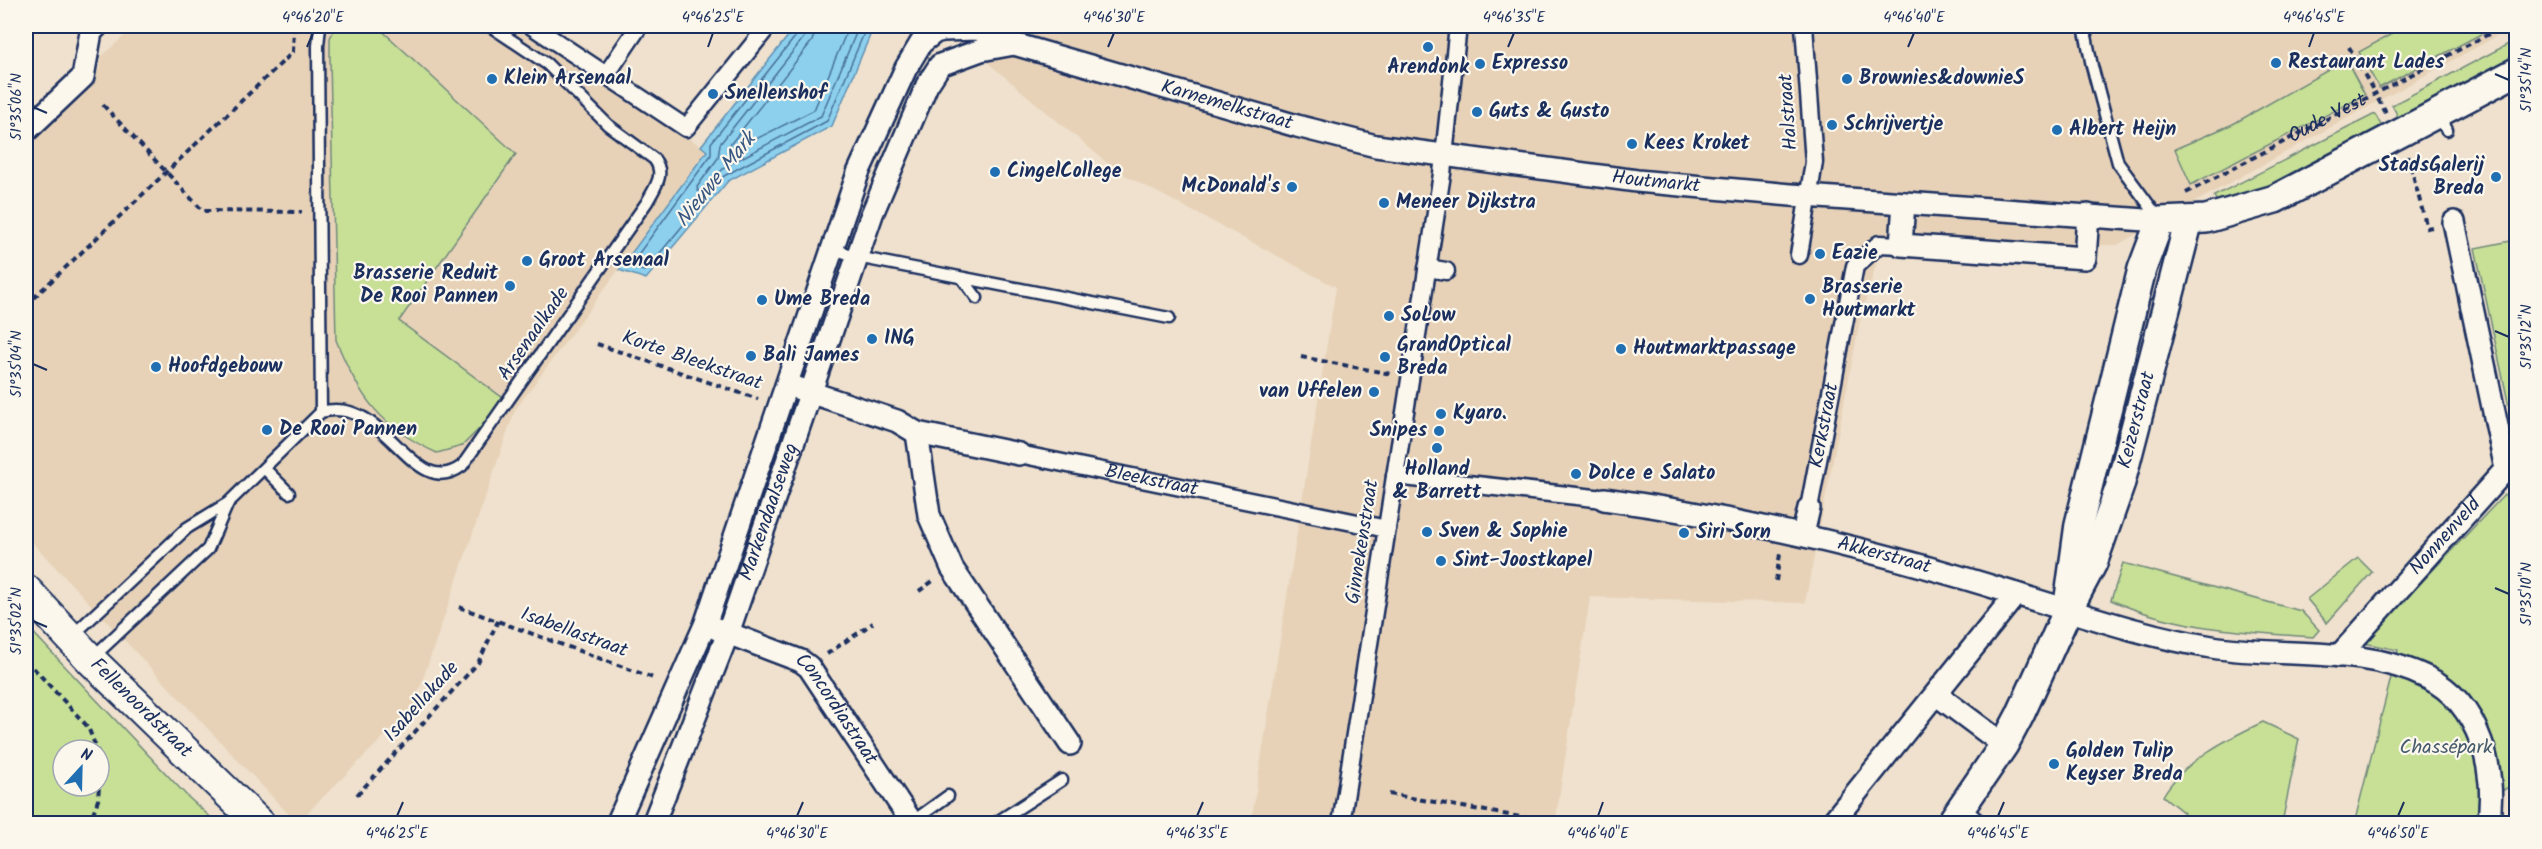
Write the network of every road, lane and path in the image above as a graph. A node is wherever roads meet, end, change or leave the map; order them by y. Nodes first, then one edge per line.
1 (97, 26) edge
2 (294, 26) edge
3 (320, 26) edge
4 (490, 26) edge
5 (532, 26) edge
6 (639, 26) edge
7 (768, 26) edge
8 (1458, 26) edge
9 (1804, 26) edge
10 (2084, 26) edge
11 (2504, 26) edge
12 (934, 28) edge
13 (1014, 44) junction
14 (2349, 47) dead end
15 (981, 50) junction
16 (940, 65) junction
17 (2517, 72) edge
18 (606, 75) junction
19 (2373, 90) dead end
20 (103, 105) dead end
21 (26, 131) edge
22 (2407, 153) dead end
23 (1444, 154) junction
24 (166, 172) junction
25 (1810, 196) junction
26 (1904, 202) junction
27 (320, 212) junction
28 (2088, 215) junction
29 (2189, 220) junction
30 (2160, 221) junction
31 (2454, 222) joint
32 (1901, 245) junction
33 (831, 248) junction
34 (1799, 255) dead end
35 (857, 257) junction
36 (1427, 268) junction
37 (1446, 271) dead end
38 (962, 278) junction
39 (977, 298) dead end
40 (26, 305) edge
41 (1827, 315) dead end
42 (1169, 318) dead end
43 (1845, 319) junction
44 (597, 344) dead end
45 (1301, 357) dead end
46 (1410, 377) junction
47 (786, 384) junction
48 (811, 392) junction
49 (778, 406) junction
50 (321, 412) junction
51 (917, 433) junction
52 (1020, 454) joint
53 (264, 468) junction
54 (2511, 471) edge
55 (1395, 476) junction
56 (289, 493) dead end
57 (1604, 499) joint
58 (228, 503) junction
59 (1809, 508) joint
60 (1387, 529) junction
61 (1803, 534) junction
62 (26, 590) edge
63 (2016, 594) junction
64 (459, 607) dead end
65 (2067, 612) junction
66 (498, 621) junction
67 (873, 623) dead end
68 (705, 625) junction
69 (728, 633) junction
70 (70, 638) junction
71 (2339, 656) junction
72 (26, 660) edge
73 (91, 660) junction
74 (809, 667) junction
75 (678, 687) junction
76 (1936, 695) junction
77 (92, 738) edge
78 (1070, 744) dead end
79 (2004, 745) junction
80 (1062, 780) dead end
81 (1389, 794) dead end
82 (357, 795) dead end
83 (948, 796) dead end
84 (98, 798) edge
85 (2490, 814) edge
86 (1963, 819) edge
87 (912, 823) edge
88 (89, 824) edge
89 (260, 824) edge
90 (617, 824) edge
91 (653, 824) edge
92 (994, 824) edge
93 (1341, 824) edge
94 (1560, 824) edge
95 (1832, 824) edge
96 (2475, 824) edge

1 - 21 street
2 - 24 path
3 - 27 lane
4 - 50 lane, Arsenaalkade
5 - 18 street
6 - 18 street
7 - 18 street
8 - 23 street, Ginnekenstraat
9 - 25 street, Halstraat
10 - 30 lane
11 - 30 path, Oude Vest
12 - 13 street, Karnemelkstraat
12 - 15 street
12 - 16 street
12 - 33 street, Markendaalseweg
13 - 15 street, Karnemelkstraat
13 - 23 street, Karnemelkstraat
14 - 19 path
15 - 16 street
16 - 35 street, Markendaalseweg
17 - 29 street
20 - 24 path
22 - 31 path
23 - 25 street, Houtmarkt
23 - 36 street, Ginnekenstraat
24 - 27 path
24 - 40 path
25 - 26 street
25 - 34 street
26 - 28 street
26 - 32 street
27 - 50 lane
28 - 30 street
28 - 32 street
29 - 30 street
29 - 65 street, Keizerstraat
30 - 65 street, Keizerstraat
31 - 54 street, Nonnenveld
32 - 43 street, Kerkstraat
33 - 35 lane
33 - 47 street, Markendaalseweg
35 - 38 lane
35 - 48 street, Markendaalseweg
36 - 37 street
36 - 46 street, Ginnekenstraat
38 - 39 lane
38 - 42 lane
41 - 43 street
43 - 59 street, Kerkstraat
44 - 49 path, Korte Bleekstraat
45 - 46 path
46 - 55 street, Ginnekenstraat
47 - 48 street
47 - 49 street, Markendaalseweg
48 - 51 street, Bleekstraat
48 - 69 street, Markendaalseweg
49 - 68 street, Markendaalseweg
50 - 53 lane
51 - 52 street, Bleekstraat
51 - 78 street
52 - 60 street, Bleekstraat
53 - 56 lane
53 - 58 lane
54 - 71 street, Nonnenveld
55 - 57 street, Akkerstraat
55 - 60 street, Ginnekenstraat
57 - 61 street, Akkerstraat
58 - 70 lane
58 - 73 lane
59 - 61 street, Kerkstraat
60 - 93 street, Ginnekenstraat
61 - 63 street, Akkerstraat
62 - 70 main road, Fellenoordstraat
63 - 65 street, Akkerstraat
63 - 76 street
64 - 66 path, Isabellastraat
65 - 71 street
65 - 79 street, Keizerstraat
66 - 75 path, Isabellastraat
66 - 82 path, Isabellakade
67 - 74 path
68 - 69 street
68 - 75 street, Markendaalseweg
69 - 74 street, Concordiastraat
69 - 91 street, Markendaalseweg
70 - 73 main road, Fellenoordstraat
71 - 85 street
72 - 77 path
73 - 89 main road, Fellenoordstraat
74 - 87 street, Concordiastraat
75 - 90 street, Markendaalseweg
76 - 79 street
76 - 95 street
79 - 86 street, Keizerstraat
80 - 92 lane
81 - 94 path
83 - 87 lane
84 - 88 path
85 - 96 street

